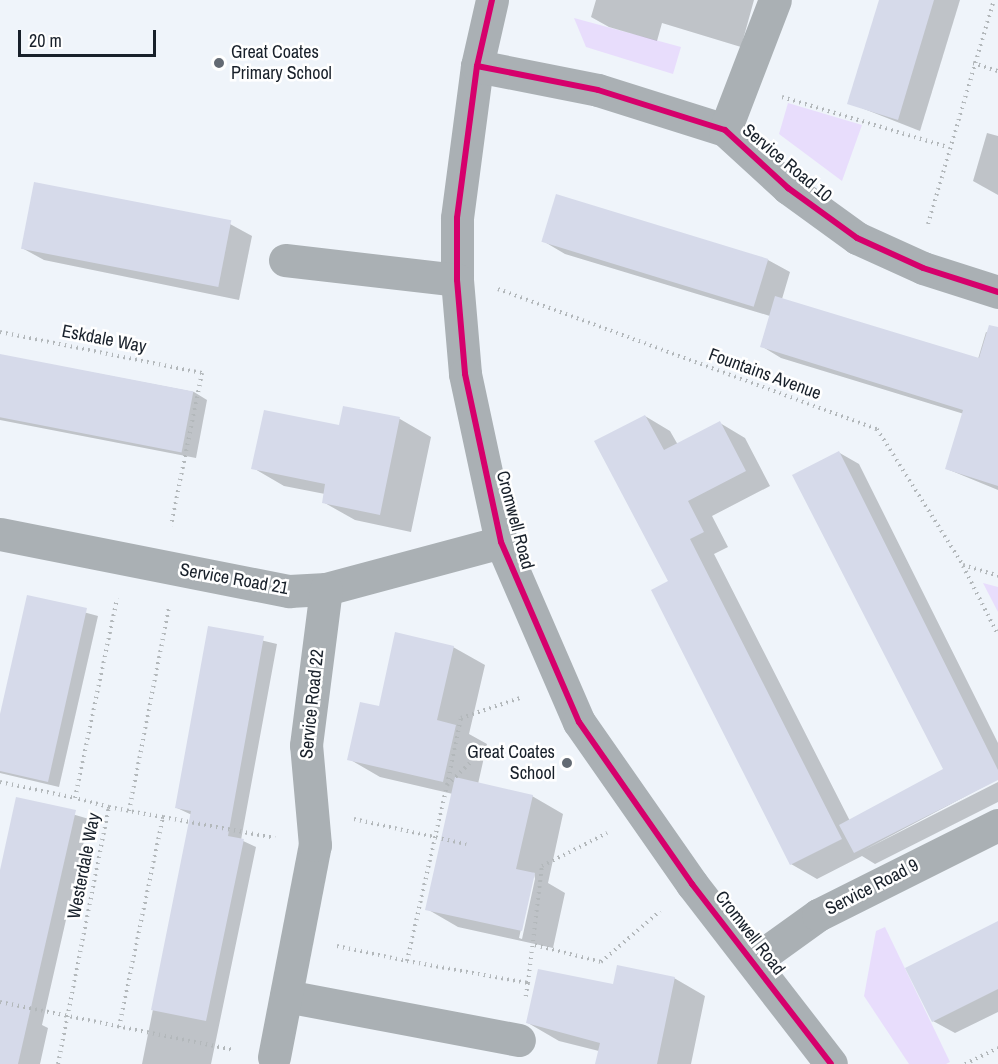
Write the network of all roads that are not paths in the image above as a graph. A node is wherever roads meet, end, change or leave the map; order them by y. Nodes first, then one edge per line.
1 (492, 0) edge
2 (775, 0) edge
3 (477, 66) junction
4 (725, 130) junction
5 (285, 260) dead end
6 (457, 280) junction
7 (998, 292) edge
8 (0, 534) edge
9 (501, 542) junction
10 (326, 589) junction
11 (998, 825) edge
12 (754, 961) junction
13 (286, 996) junction
14 (519, 1040) dead end
15 (274, 1057) road end
16 (831, 1064) edge

1 - 3 street, Cromwell Road
2 - 4 street
3 - 4 street, Service Road 10
3 - 6 street, Cromwell Road
4 - 7 street, Service Road 10
5 - 6 street
6 - 9 street, Cromwell Road
8 - 10 street, Service Road 21
9 - 10 street, Service Road 21
9 - 12 street, Cromwell Road
10 - 13 street, Service Road 22
11 - 12 street, Service Road 9
12 - 16 street, Cromwell Road
13 - 14 street
13 - 15 street, Service Road 22

